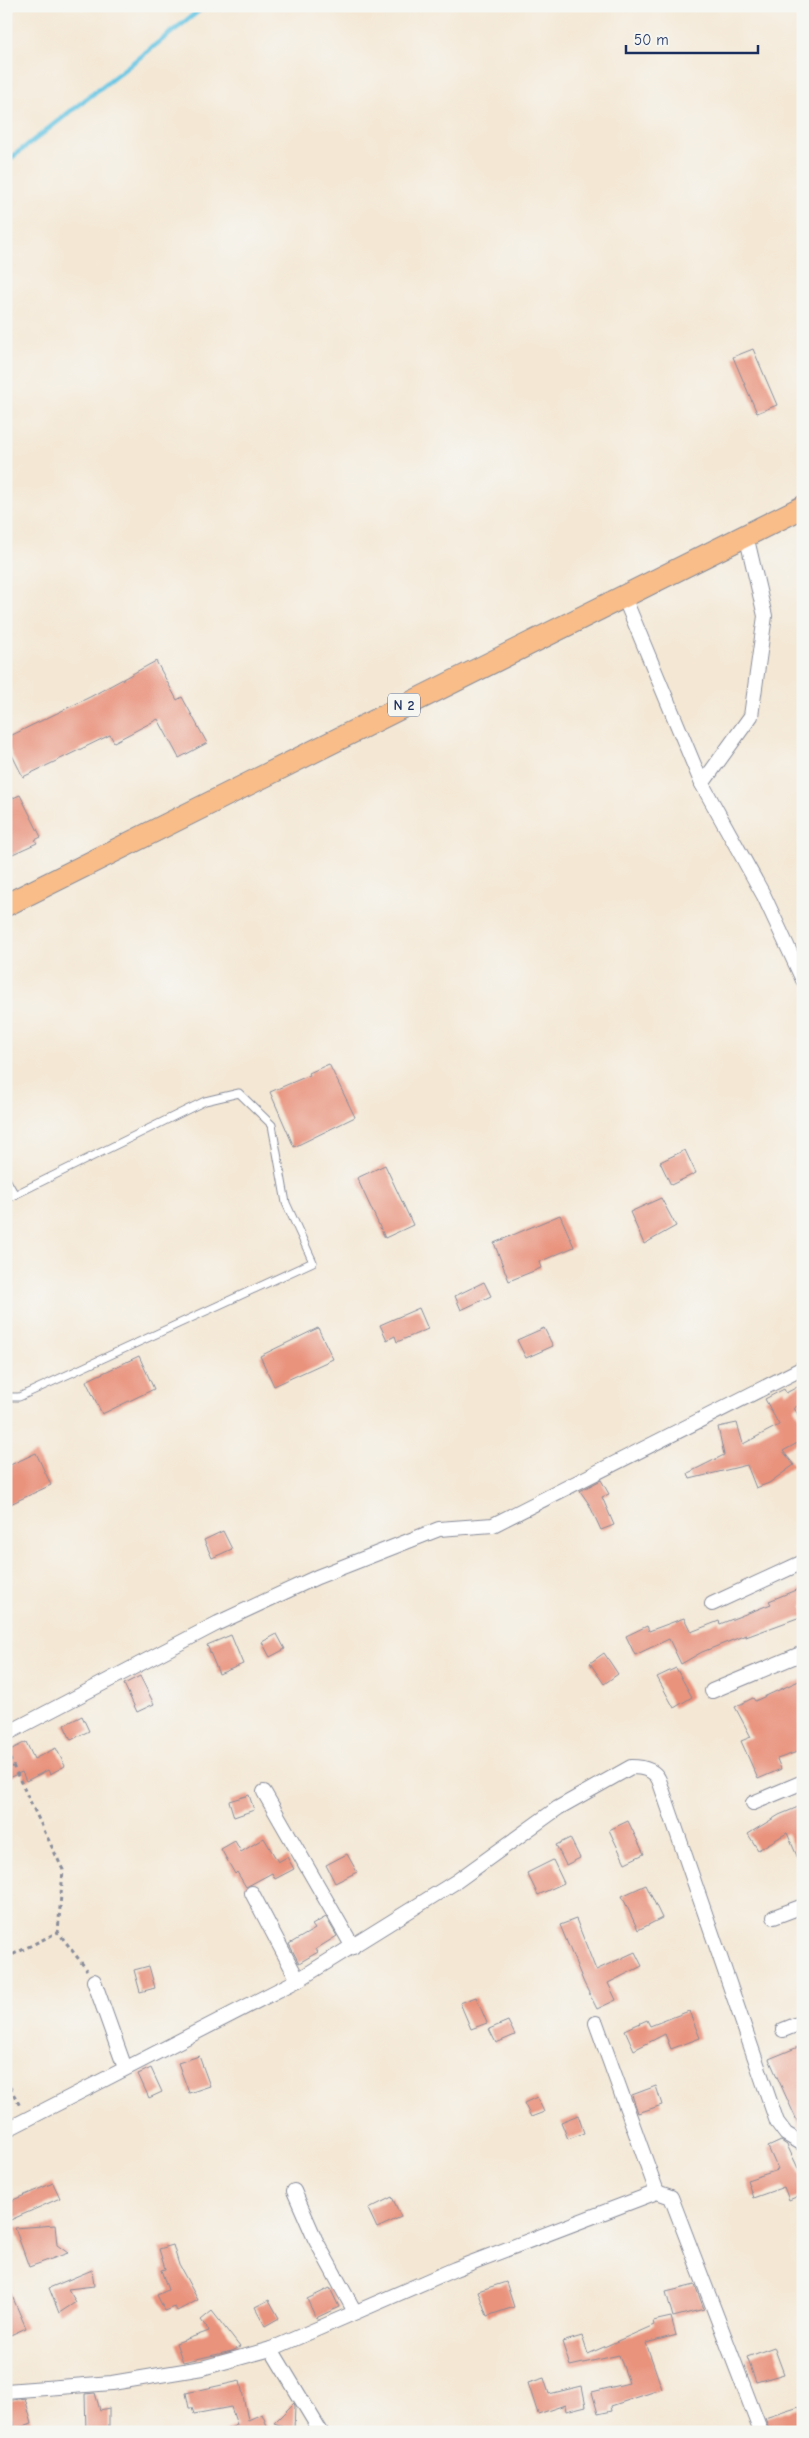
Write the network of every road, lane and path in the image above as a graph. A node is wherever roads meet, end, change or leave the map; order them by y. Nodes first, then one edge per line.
1 (803, 508) edge
2 (746, 535) junction
3 (624, 597) junction
4 (702, 784) junction
5 (6, 905) edge
6 (803, 980) edge
7 (6, 1179) edge
8 (15, 1194) junction
9 (6, 1199) edge
10 (803, 1368) edge
11 (6, 1397) edge
12 (803, 1562) edge
13 (712, 1604) dead end
14 (803, 1653) edge
15 (712, 1690) dead end
16 (6, 1734) edge
17 (6, 1751) edge
18 (803, 1782) edge
19 (264, 1792) dead end
20 (752, 1803) dead end
21 (252, 1892) dead end
22 (803, 1906) edge
23 (774, 1917) dead end
24 (58, 1932) junction
25 (353, 1947) junction
26 (6, 1958) edge
27 (298, 1980) junction
28 (94, 1981) joint
29 (803, 2022) edge
30 (596, 2023) dead end
31 (783, 2030) dead end
32 (125, 2068) junction
33 (6, 2080) edge
34 (27, 2119) junction
35 (6, 2130) edge
36 (803, 2144) edge
37 (294, 2191) dead end
38 (658, 2192) junction
39 (355, 2312) junction
40 (271, 2349) junction
41 (6, 2391) edge
42 (321, 2432) edge
43 (761, 2432) edge

1 - 2 main road, N 2
2 - 3 main road, N 2
2 - 4 street
3 - 4 street
3 - 5 main road, N 2
4 - 6 street
7 - 8 lane
8 - 9 lane
8 - 11 lane
10 - 16 street
12 - 13 street
14 - 15 street
17 - 24 path
18 - 20 street
19 - 25 street
21 - 27 street
22 - 23 street
24 - 26 path
24 - 28 path
25 - 27 street
25 - 36 street
27 - 32 street
28 - 32 street
29 - 31 street
30 - 38 street
32 - 34 street
33 - 34 path
34 - 35 street
37 - 39 street
38 - 39 street
38 - 43 street
39 - 40 street
40 - 41 street
40 - 42 street

